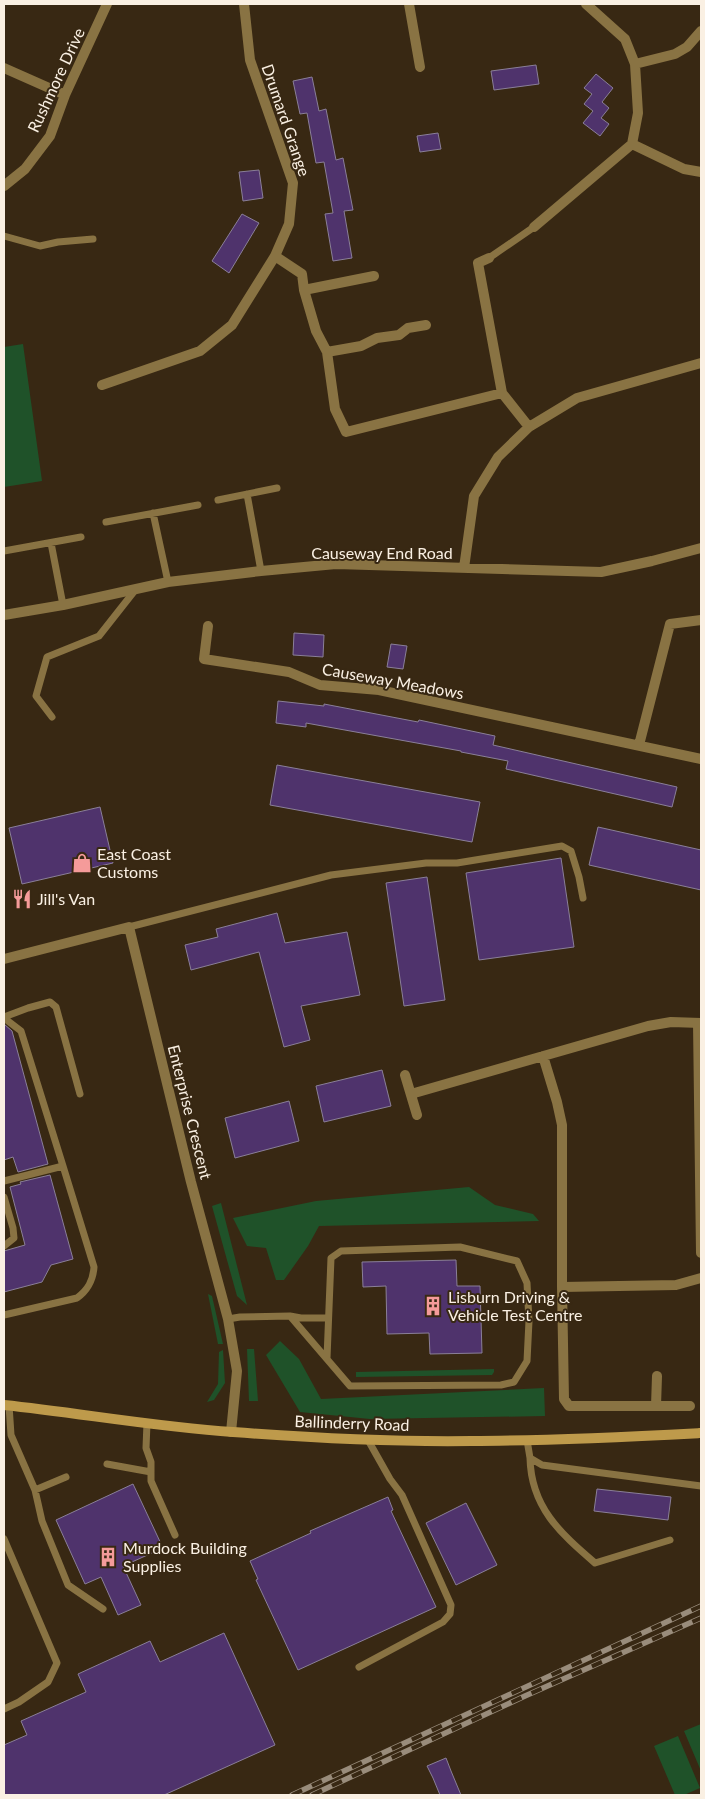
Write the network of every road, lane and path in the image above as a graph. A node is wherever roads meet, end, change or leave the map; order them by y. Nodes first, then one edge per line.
1 (107, 4) edge
2 (244, 4) edge
3 (409, 4) edge
4 (586, 4) edge
5 (701, 31) edge
6 (635, 64) junction
7 (420, 67) dead end
8 (4, 68) edge
9 (65, 95) junction
10 (632, 144) junction
11 (701, 172) edge
12 (4, 186) edge
13 (534, 227) joint
14 (4, 236) edge
15 (93, 239) dead end
16 (275, 256) junction
17 (489, 258) joint
18 (374, 276) dead end
19 (304, 290) junction
20 (426, 325) dead end
21 (327, 352) junction
22 (701, 363) edge
23 (102, 385) dead end
24 (502, 393) junction
25 (529, 427) junction
26 (277, 488) dead end
27 (247, 494) junction
28 (218, 500) dead end
29 (198, 505) dead end
30 (153, 513) junction
31 (106, 522) dead end
32 (81, 537) dead end
33 (50, 543) junction
34 (701, 548) edge
35 (4, 551) edge
36 (464, 568) junction
37 (261, 571) junction
38 (168, 582) junction
39 (136, 589) junction
40 (63, 605) junction
41 (4, 615) edge
42 (701, 620) edge
43 (208, 626) dead end
44 (52, 717) dead end
45 (639, 745) junction
46 (701, 759) edge
47 (583, 898) dead end
48 (129, 927) junction
49 (4, 959) edge
50 (4, 1018) edge
51 (700, 1023) edge
52 (543, 1056) junction
53 (405, 1075) dead end
54 (80, 1094) dead end
55 (411, 1094) junction
56 (700, 1096) edge
57 (417, 1115) dead end
58 (63, 1166) junction
59 (4, 1181) edge
60 (4, 1197) edge
61 (701, 1239) edge
62 (4, 1246) edge
63 (701, 1253) edge
64 (701, 1278) edge
65 (562, 1287) junction
66 (4, 1316) edge
67 (290, 1316) junction
68 (328, 1318) junction
69 (228, 1319) junction
70 (327, 1358) junction
71 (657, 1376) dead end
72 (6, 1405) edge
73 (656, 1406) junction
74 (690, 1406) dead end
75 (147, 1424) junction
76 (231, 1432) junction
77 (701, 1433) edge
78 (368, 1440) junction
79 (527, 1440) junction
80 (530, 1458) junction
81 (107, 1464) dead end
82 (151, 1472) junction
83 (66, 1478) dead end
84 (701, 1486) edge
85 (35, 1490) junction
86 (175, 1534) dead end
87 (4, 1540) edge
88 (670, 1540) dead end
89 (103, 1609) dead end
90 (359, 1667) dead end
91 (4, 1709) edge

1 - 9 street, Rushmore Drive
2 - 16 street, Drumard Grange
3 - 7 street
4 - 6 street
5 - 6 street
6 - 10 street
8 - 9 street
9 - 12 street, Rushmore Drive
10 - 11 street
10 - 13 street
13 - 17 lane
14 - 15 lane
16 - 19 street
16 - 23 street, Drumard Grange
17 - 24 street
18 - 19 street
19 - 21 street
20 - 21 street
21 - 24 street
22 - 25 street
24 - 25 street
25 - 36 street
26 - 27 lane
27 - 28 lane
27 - 37 lane
29 - 30 lane
30 - 31 lane
30 - 38 lane
32 - 33 lane
33 - 35 lane
33 - 40 lane
34 - 36 street, Causeway End Road
36 - 37 street, Causeway End Road
37 - 38 street, Causeway End Road
38 - 39 street, Causeway End Road
39 - 40 street, Causeway End Road
39 - 44 lane
40 - 41 street, Causeway End Road
42 - 45 street
43 - 45 street, Causeway Meadows
45 - 46 street, Causeway Meadows
47 - 48 lane
48 - 49 street
48 - 69 street, Enterprise Crescent
50 - 54 lane
50 - 58 lane
51 - 52 street
51 - 56 street
52 - 55 street
52 - 65 street
53 - 55 street
55 - 57 street
56 - 61 street
58 - 59 lane
58 - 66 lane
60 - 62 lane
61 - 63 street
64 - 65 street
65 - 73 street
67 - 68 lane
67 - 69 lane
67 - 70 lane
68 - 70 lane
68 - 70 lane
69 - 76 street, Enterprise Crescent
71 - 73 street
72 - 75 main road, Ballinderry Road
72 - 85 lane
73 - 74 street
75 - 76 main road, Ballinderry Road
75 - 82 lane
76 - 78 main road, Ballinderry Road
77 - 79 main road, Ballinderry Road
78 - 79 main road, Ballinderry Road
78 - 90 lane
79 - 80 lane
80 - 84 lane
80 - 88 lane
81 - 82 lane
82 - 86 lane
83 - 85 lane
85 - 89 lane
87 - 91 lane

